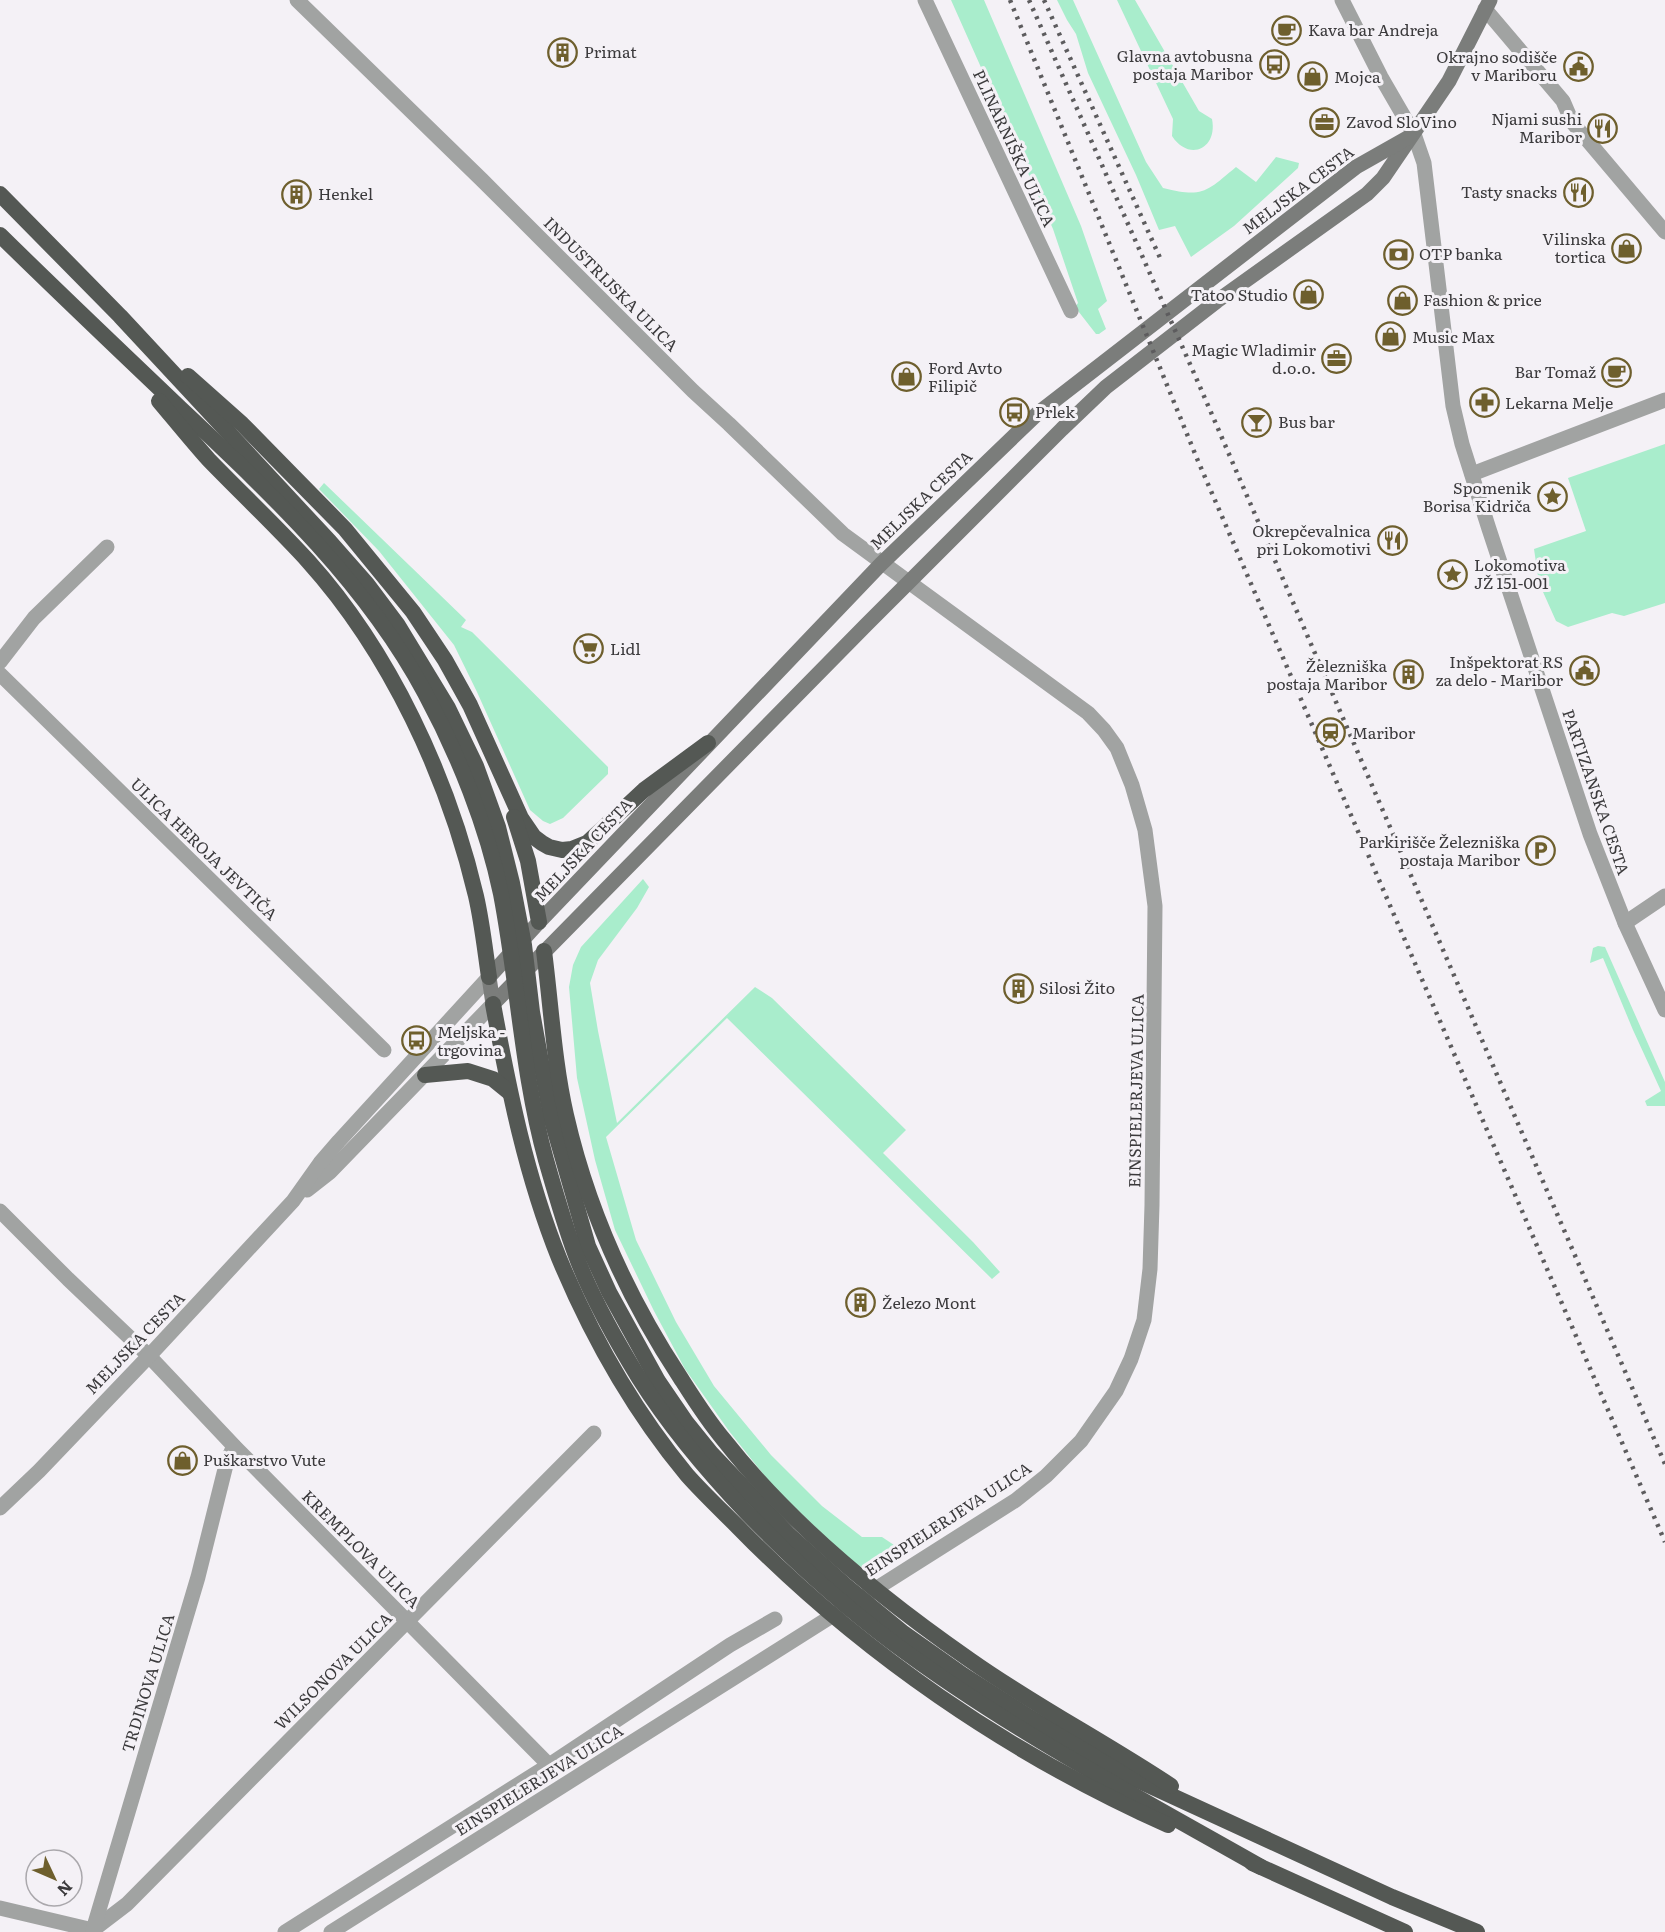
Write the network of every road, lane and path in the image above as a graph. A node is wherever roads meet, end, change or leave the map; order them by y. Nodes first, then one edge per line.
1 (297, 0) edge
2 (925, 0) edge
3 (1342, 0) edge
4 (1487, 4) edge
5 (1414, 134) junction
6 (0, 194) edge
7 (1665, 232) edge
8 (0, 235) edge
9 (1071, 311) dead end
10 (120, 316) junction
11 (102, 334) junction
12 (1665, 400) edge
13 (1472, 474) junction
14 (107, 547) dead end
15 (880, 564) junction
16 (908, 582) junction
17 (0, 662) edge
18 (0, 674) edge
19 (708, 743) junction
20 (461, 751) junction
21 (502, 776) junction
22 (1665, 896) edge
23 (539, 922) junction
24 (1624, 923) junction
25 (544, 951) junction
26 (489, 977) junction
27 (493, 1004) junction
28 (1665, 1010) edge
29 (384, 1050) dead end
30 (425, 1075) junction
31 (509, 1092) junction
32 (561, 1181) junction
33 (293, 1201) junction
34 (0, 1211) edge
35 (149, 1356) junction
36 (594, 1434) dead end
37 (234, 1446) junction
38 (0, 1508) edge
39 (775, 1619) dead end
40 (408, 1622) junction
41 (549, 1765) junction
42 (1220, 1817) junction
43 (1261, 1867) junction
44 (0, 1908) edge
45 (93, 1929) junction
46 (285, 1932) edge
47 (332, 1932) edge
48 (1405, 1932) edge
49 (1477, 1932) edge

1 - 15 street, INDUSTRIJSKA ULICA
2 - 9 street, PLINARNIŠKA ULICA
3 - 5 street, PARTIZANSKA CESTA
4 - 5 main road
4 - 7 street
5 - 13 street, PARTIZANSKA CESTA
5 - 15 main road, MELJSKA CESTA
5 - 16 main road, MELJSKA CESTA
6 - 10 highway
8 - 11 highway
10 - 20 highway
10 - 21 highway
11 - 20 highway
11 - 26 highway
12 - 13 street
13 - 24 street, PARTIZANSKA CESTA
14 - 17 street
15 - 16 street, INDUSTRIJSKA ULICA
15 - 19 main road, MELJSKA CESTA
16 - 25 main road, MELJSKA CESTA
16 - 47 street, EINSPIELERJEVA ULICA
18 - 29 street, ULICA HEROJA JEVTIČA
19 - 21 highway
19 - 23 main road, MELJSKA CESTA
20 - 32 highway
21 - 23 highway
22 - 24 street
23 - 25 main road
23 - 26 main road, MELJSKA CESTA
24 - 28 street, PARTIZANSKA CESTA
25 - 27 main road, MELJSKA CESTA
25 - 42 highway
26 - 27 main road
26 - 33 street, MELJSKA CESTA
27 - 30 street, MELJSKA CESTA
27 - 31 highway
30 - 31 highway
30 - 33 street, MELJSKA CESTA
31 - 43 highway
32 - 42 highway
32 - 43 highway
33 - 35 street, MELJSKA CESTA
34 - 35 street, KREMPLOVA ULICA
35 - 37 street, KREMPLOVA ULICA
35 - 38 street, MELJSKA CESTA
36 - 40 street, WILSONOVA ULICA
37 - 40 street, KREMPLOVA ULICA
37 - 45 street, TRDINOVA ULICA
39 - 41 street, EINSPIELERJEVA ULICA
40 - 41 street, KREMPLOVA ULICA
40 - 45 street, WILSONOVA ULICA
41 - 46 street, EINSPIELERJEVA ULICA
42 - 49 highway
43 - 48 highway
44 - 45 street

